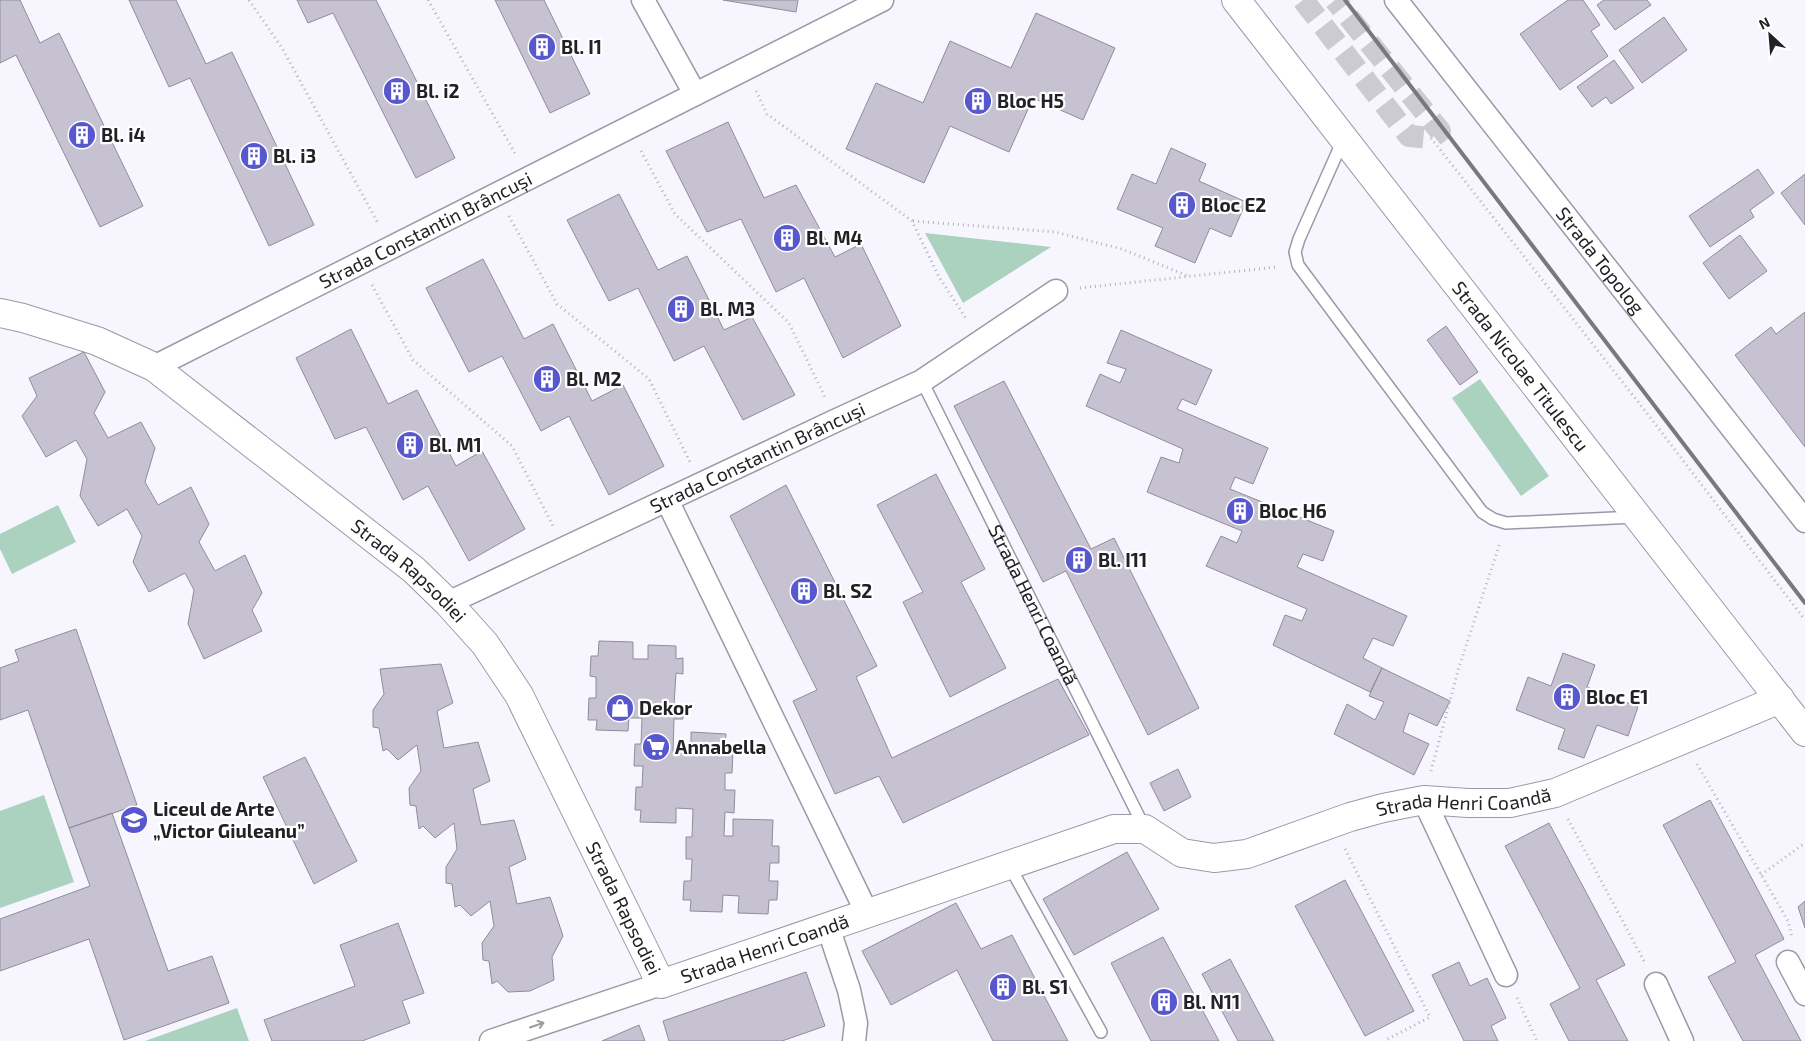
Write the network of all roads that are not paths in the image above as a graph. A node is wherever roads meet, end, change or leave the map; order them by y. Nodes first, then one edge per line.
1 (643, 0) edge
2 (882, 0) edge
3 (1236, 0) edge
4 (1396, 0) edge
5 (695, 94) junction
6 (1344, 138) junction
7 (1056, 291) road end
8 (0, 313) edge
9 (154, 367) junction
10 (922, 381) junction
11 (668, 500) junction
12 (1637, 517) junction
13 (1805, 521) edge
14 (448, 603) junction
15 (1780, 699) junction
16 (1805, 732) edge
17 (1424, 800) junction
18 (1145, 829) junction
19 (1009, 864) junction
20 (867, 913) junction
21 (828, 926) junction
22 (1788, 962) road end
23 (1506, 975) road end
24 (661, 984) junction
25 (1656, 984) road end
26 (1805, 994) edge
27 (1101, 1032) dead end
28 (491, 1041) edge
29 (854, 1041) edge
30 (1682, 1041) edge

1 - 5 street
2 - 5 street, Strada Constantin Brâncuși
3 - 6 street, Strada Nicolae Titulescu
4 - 13 street, Strada Topolog
5 - 9 street, Strada Constantin Brâncuși
6 - 12 street, Strada Nicolae Titulescu
6 - 12 lane
7 - 10 street, Strada Constantin Brâncuși
8 - 9 street, Strada Rapsodiei
9 - 14 street, Strada Rapsodiei
10 - 11 street, Strada Constantin Brâncuși
10 - 18 lane, Strada Henri Coandă
11 - 14 street, Strada Constantin Brâncuși
11 - 20 street, Strada Henri Coandă
12 - 15 street, Strada Nicolae Titulescu
14 - 24 street, Strada Rapsodiei
15 - 16 street, Strada Nicolae Titulescu
15 - 17 street, Strada Henri Coandă
17 - 18 street, Strada Henri Coandă
17 - 23 street
18 - 19 street, Strada Henri Coandă
19 - 20 street, Strada Henri Coandă
19 - 27 lane
20 - 21 street, Strada Henri Coandă
21 - 24 street, Strada Henri Coandă
21 - 29 street
22 - 26 street
28 -> 24 street, Strada Henri Coandă
25 - 30 street

